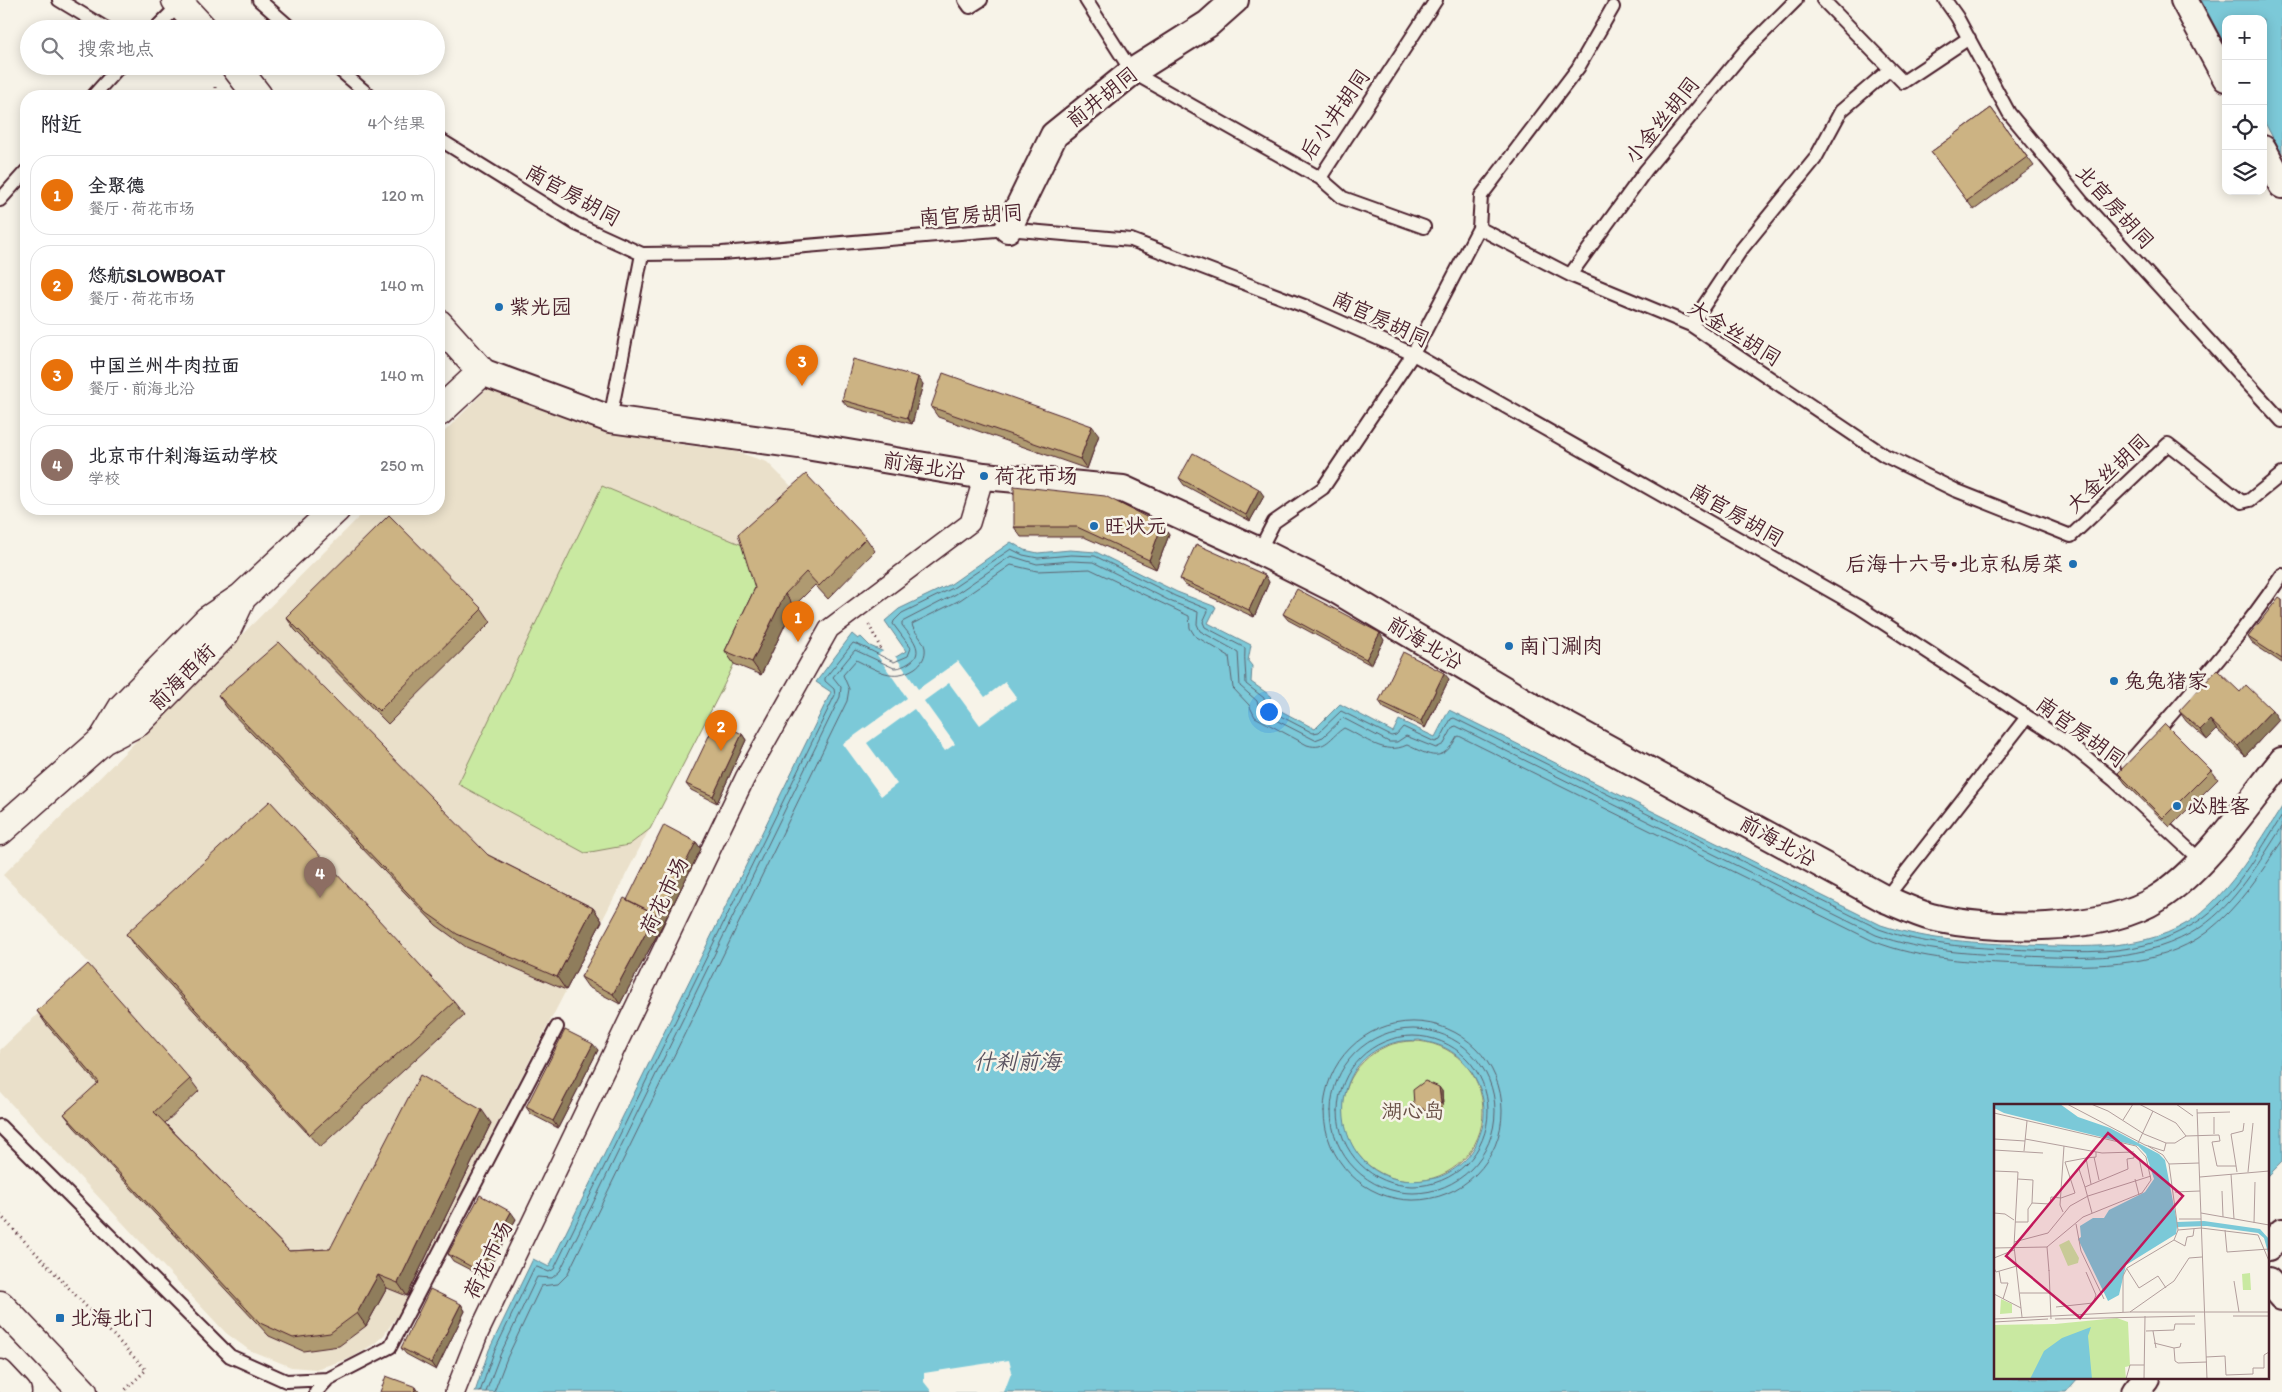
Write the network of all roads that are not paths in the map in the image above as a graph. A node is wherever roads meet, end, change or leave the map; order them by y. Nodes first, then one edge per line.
1 (59, 0) edge
2 (259, 0) edge
3 (965, 0) edge
4 (981, 0) edge
5 (1086, 0) edge
6 (1236, 0) edge
7 (1436, 0) edge
8 (1796, 0) edge
9 (1823, 0) edge
10 (1944, 0) edge
11 (2184, 0) edge
12 (180, 1) edge
13 (1613, 7) dead end
14 (92, 20) edge
15 (163, 20) edge
16 (196, 20) edge
17 (282, 20) edge
18 (1969, 38) junction
19 (1890, 69) junction
20 (2222, 71) edge
21 (1132, 72) junction
22 (112, 75) edge
23 (242, 75) edge
24 (346, 75) edge
25 (98, 90) edge
26 (253, 90) edge
27 (363, 90) edge
28 (445, 143) edge
29 (2264, 150) edge
30 (20, 178) edge
31 (1320, 178) junction
32 (2282, 184) edge
33 (0, 200) edge
34 (1424, 227) dead end
35 (1479, 228) junction
36 (1008, 229) junction
37 (642, 254) junction
38 (1570, 275) junction
39 (1691, 325) junction
40 (445, 331) edge
41 (1413, 354) junction
42 (482, 372) junction
43 (445, 406) edge
44 (610, 418) junction
45 (2282, 421) edge
46 (2282, 474) edge
47 (984, 476) junction
48 (330, 515) edge
49 (1259, 551) junction
50 (2282, 575) edge
51 (2027, 717) junction
52 (2282, 761) edge
53 (2114, 780) junction
54 (2, 825) edge
55 (2202, 861) junction
56 (1886, 899) junction
57 (557, 1027) dead end
58 (0, 1126) edge
59 (2282, 1232) edge
60 (2270, 1246) edge
61 (2270, 1283) edge
62 (2282, 1297) edge
63 (0, 1305) edge
64 (0, 1374) edge
65 (328, 1379) junction
66 (2144, 1380) edge
67 (17, 1392) edge
68 (83, 1392) edge
69 (316, 1392) edge
70 (455, 1392) edge
71 (2135, 1392) edge

1 - 14 lane
2 - 17 lane
3 - 4 lane
5 - 21 lane
6 - 21 street, 前井胡同
7 - 31 lane, 后小井胡同
8 - 38 lane, 小金丝胡同
9 - 19 lane
10 - 18 lane, 北官房胡同
11 - 20 street
12 - 15 lane
12 - 16 street
13 - 35 lane
18 - 19 lane
18 - 45 lane, 北官房胡同
19 - 39 lane
21 - 31 lane, 后小井胡同
21 - 36 street, 前井胡同
22 - 25 lane
23 - 26 street
24 - 27 lane
28 - 37 lane, 南官房胡同
29 - 32 street
30 - 33 lane
31 - 34 lane
35 - 38 lane, 大金丝胡同
35 - 41 lane
36 - 37 lane, 南官房胡同
36 - 41 lane, 南官房胡同
37 - 44 lane
38 - 39 lane, 大金丝胡同
39 - 46 lane, 大金丝胡同
40 - 42 street
41 - 49 lane
41 - 51 lane, 南官房胡同
42 - 43 street
42 - 44 street, 前海北沿
44 - 47 street, 前海北沿
47 - 49 street, 前海北沿
47 - 70 street, 荷花市场
48 - 54 street, 前海西街
49 - 56 street, 前海北沿
50 - 53 lane
51 - 53 lane, 南官房胡同
51 - 56 lane
52 - 55 street, 前海北沿
53 - 55 lane, 南官房胡同
55 - 56 street, 前海北沿
57 - 65 lane
58 - 65 lane
59 - 60 street
61 - 62 street
63 - 68 street
64 - 67 street
65 - 69 lane
66 - 71 street

